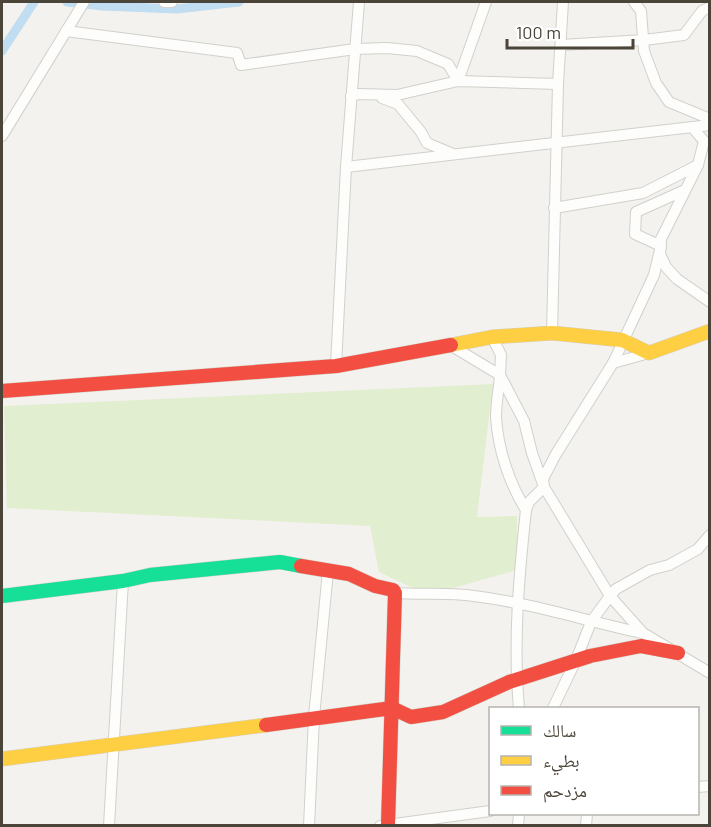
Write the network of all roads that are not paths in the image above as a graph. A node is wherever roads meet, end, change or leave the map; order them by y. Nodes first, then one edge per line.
1 (84, 2) edge
2 (166, 2) edge
3 (172, 2) edge
4 (359, 2) edge
5 (486, 2) edge
6 (563, 2) edge
7 (634, 2) edge
8 (710, 7) edge
9 (66, 32) junction
10 (644, 40) junction
11 (561, 45) junction
12 (355, 49) junction
13 (458, 81) junction
14 (558, 84) junction
15 (373, 94) junction
16 (351, 96) junction
17 (710, 119) edge
18 (710, 125) edge
19 (692, 127) junction
20 (2, 136) edge
21 (558, 142) junction
22 (454, 154) junction
23 (698, 165) junction
24 (346, 167) junction
25 (685, 190) junction
26 (554, 208) junction
27 (660, 246) junction
28 (710, 302) edge
29 (710, 331) edge
30 (552, 333) junction
31 (492, 338) junction
32 (622, 340) junction
33 (450, 345) junction
34 (649, 353) junction
35 (613, 363) junction
36 (336, 366) junction
37 (500, 375) junction
38 (2, 391) edge
39 (544, 487) junction
40 (526, 510) junction
41 (710, 535) edge
42 (328, 571) junction
43 (123, 581) junction
44 (395, 592) junction
45 (2, 596) edge
46 (610, 596) junction
47 (519, 604) junction
48 (591, 622) junction
49 (643, 633) junction
50 (678, 653) junction
51 (576, 660) junction
52 (710, 673) edge
53 (516, 679) junction
54 (519, 707) edge
55 (553, 707) edge
56 (392, 708) junction
57 (314, 717) junction
58 (114, 744) junction
59 (2, 759) edge
60 (489, 811) edge
61 (109, 825) edge
62 (309, 825) edge
63 (384, 825) edge

1 - 9 street
2 - 3 street
4 - 12 street
5 - 13 street
6 - 11 street
7 - 10 street
8 - 10 street
9 - 12 street
9 - 20 street
10 - 11 street
10 - 17 street
11 - 14 street
12 - 13 street
12 - 16 street
13 - 14 street
13 - 15 street
14 - 21 street
15 - 16 street
15 - 22 street
16 - 24 street
18 - 19 street
19 - 21 street
19 - 23 street
21 - 22 street
21 - 26 street
22 - 24 street
23 - 25 street
23 - 26 street
24 - 36 street
25 - 27 street
25 - 27 street
26 - 30 street
27 - 28 street
27 - 32 street
29 - 34 street
30 - 31 street
30 - 32 street
31 - 33 street
31 - 37 street
32 - 34 street
32 - 35 street
33 - 36 street
33 - 37 street
34 - 35 street
35 - 39 street
36 - 38 street
37 - 39 street
37 - 40 street
39 - 40 street
39 - 46 street
40 - 47 street
41 - 46 street
42 - 43 street
42 - 44 street
42 - 57 street
43 - 45 street
43 - 58 street
44 - 47 street
44 - 56 street
46 - 48 street
46 - 49 street
47 - 48 street
47 - 53 street
48 - 49 street
48 - 51 street
49 - 50 street
50 - 51 street
50 - 52 street
51 - 53 street
51 - 55 street
53 - 54 street
53 - 56 street
56 - 57 street
56 - 63 street
57 - 58 street
57 - 62 street
58 - 59 street
58 - 61 street
60 - 63 street

